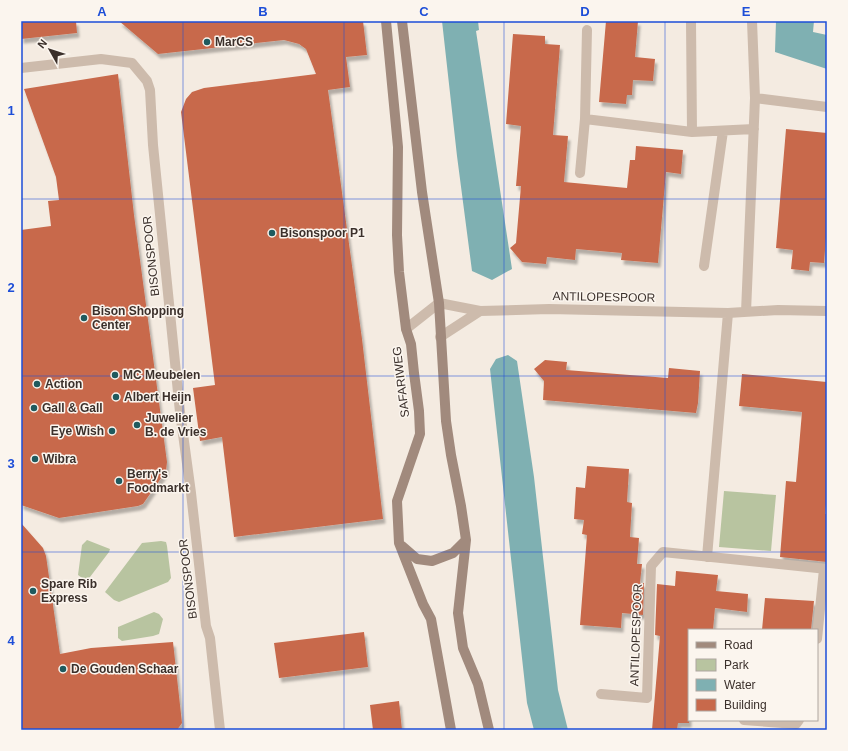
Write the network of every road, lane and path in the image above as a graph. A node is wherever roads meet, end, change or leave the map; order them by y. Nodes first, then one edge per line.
1 (386, 21) edge
2 (402, 21) edge
3 (691, 21) edge
4 (752, 21) edge
5 (587, 30) dead end
6 (21, 68) edge
7 (755, 98) junction
8 (827, 107) edge
9 (585, 119) junction
10 (754, 129) junction
11 (723, 131) junction
12 (692, 132) junction
13 (580, 173) dead end
14 (704, 266) dead end
15 (439, 303) junction
16 (827, 310) edge
17 (480, 311) junction
18 (746, 312) junction
19 (728, 313) junction
20 (406, 329) junction
21 (440, 337) junction
22 (466, 540) junction
23 (399, 543) junction
24 (707, 557) junction
25 (826, 569) edge
26 (824, 601) edge
27 (818, 634) edge
28 (601, 694) dead end
29 (757, 721) edge
30 (798, 721) edge
31 (220, 730) edge
32 (451, 730) edge
33 (489, 730) edge

1 - 20 street, SAFARIWEG
2 - 15 street
3 - 12 street
4 - 7 street
5 - 9 street
6 - 31 street, BISONSPOOR
7 - 8 street
7 - 10 street
9 - 12 street
9 - 13 street
10 - 11 street
10 - 18 street
11 - 12 street
11 - 14 street
15 - 17 street, ANTILOPESPOOR
15 - 20 street
15 - 21 street
16 - 18 street, ANTILOPESPOOR
17 - 19 street, ANTILOPESPOOR
17 - 21 street
18 - 19 street, ANTILOPESPOOR
19 - 24 street
20 - 23 street, SAFARIWEG
21 - 22 street
22 - 23 street
22 - 33 street
23 - 32 street, SAFARIWEG
24 - 25 street, ANTILOPESPOOR
24 - 28 street, ANTILOPESPOOR
25 - 26 street, ANTILOPESPOOR
26 - 27 street, ANTILOPESPOOR
29 - 30 street

